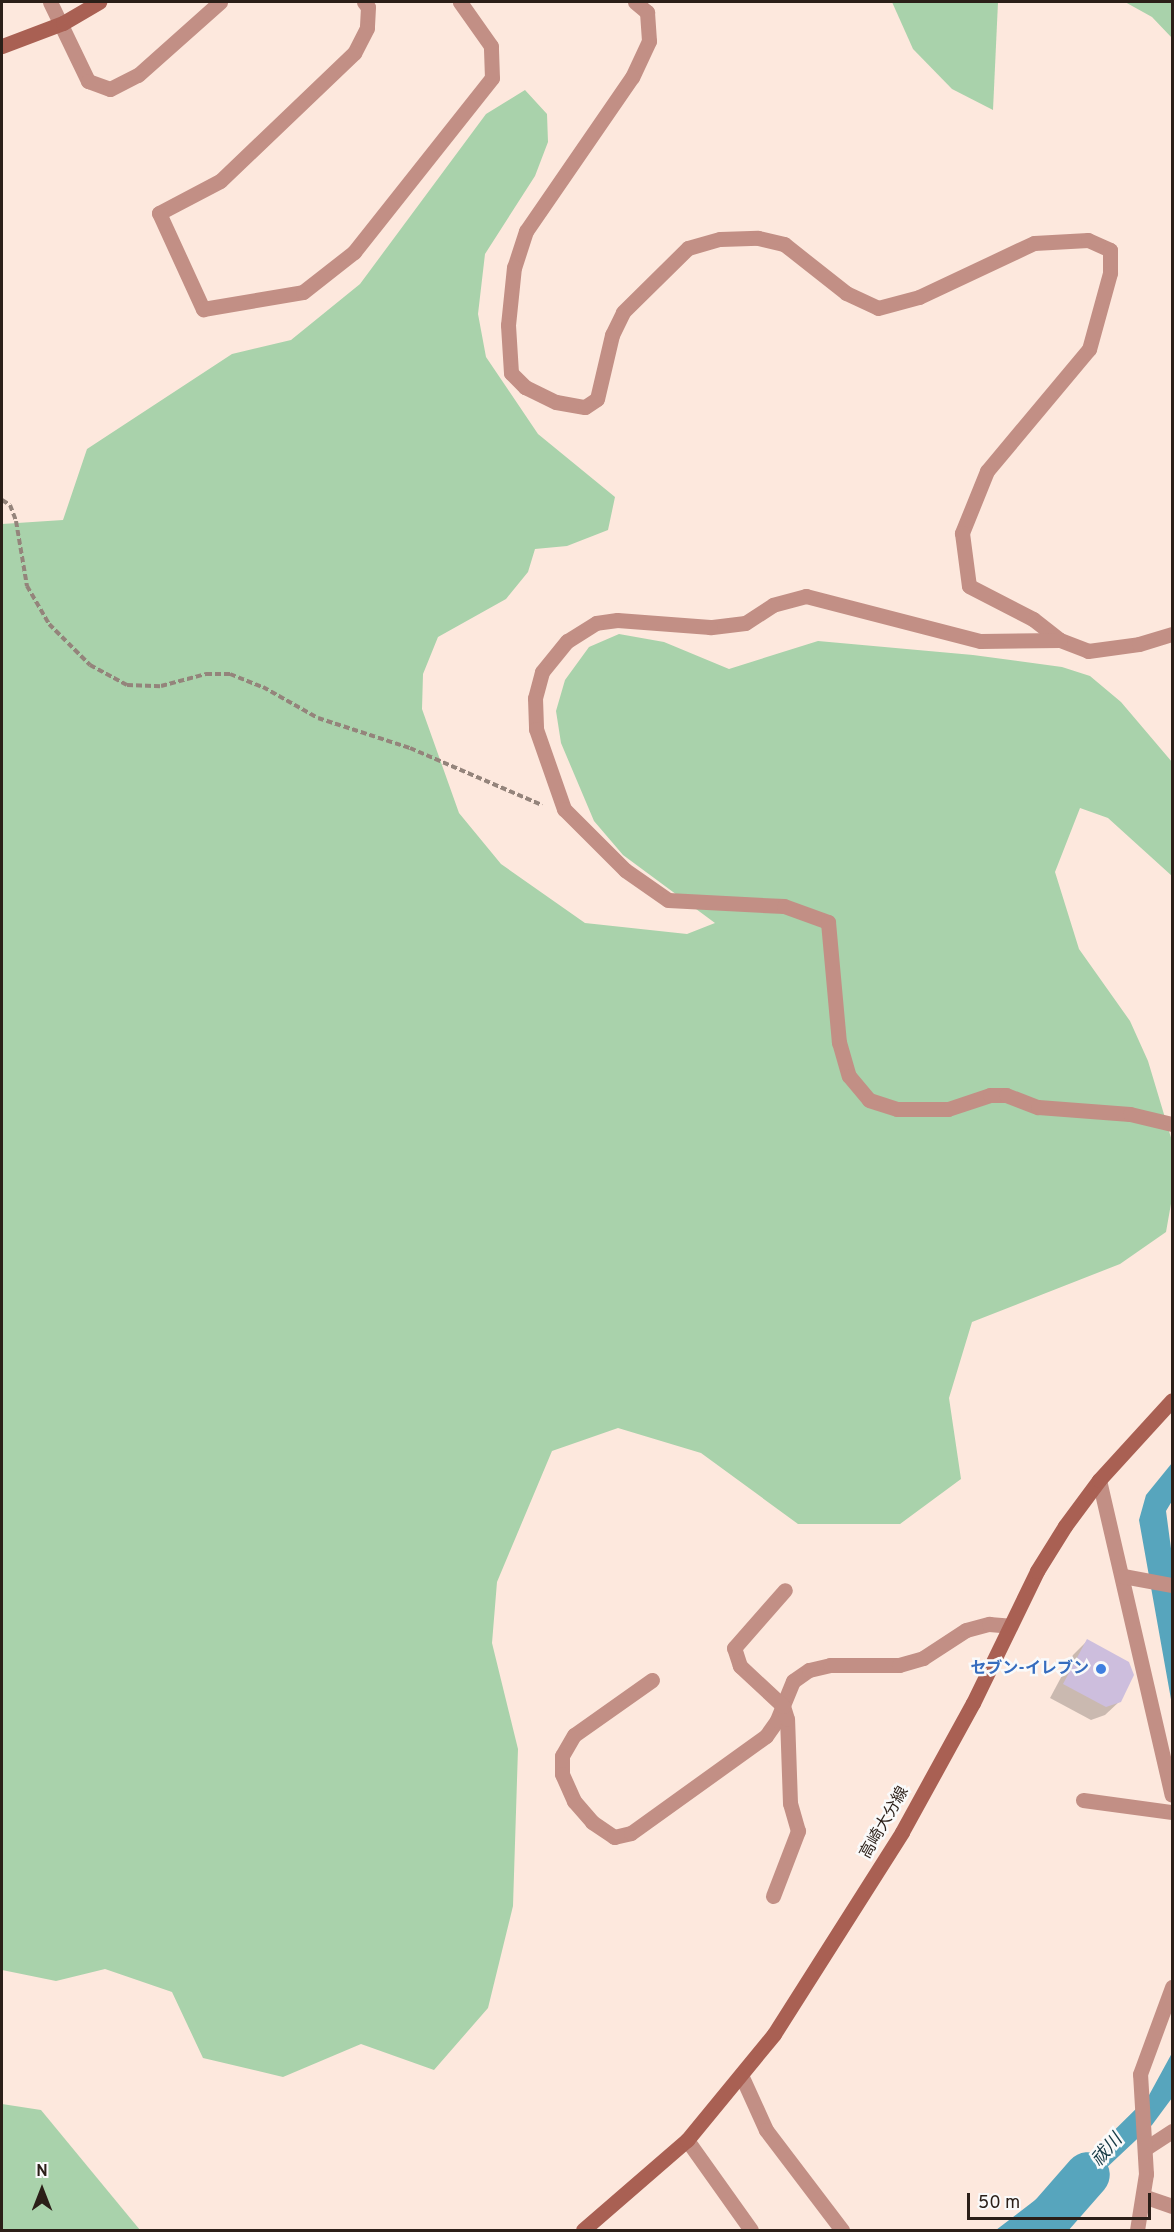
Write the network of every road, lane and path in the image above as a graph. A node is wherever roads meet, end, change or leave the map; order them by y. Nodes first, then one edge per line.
1 (50, 2) edge
2 (99, 2) edge
3 (220, 2) edge
4 (364, 2) edge
5 (460, 2) edge
6 (635, 2) edge
7 (63, 23) junction
8 (2, 46) edge
9 (2, 500) edge
10 (1173, 634) edge
11 (1060, 640) junction
12 (564, 809) junction
13 (1173, 1124) edge
14 (1173, 1400) edge
15 (1099, 1480) junction
16 (1123, 1576) junction
17 (1173, 1585) edge
18 (785, 1590) dead end
19 (1010, 1626) junction
20 (652, 1680) dead end
21 (783, 1706) junction
22 (1173, 1795) edge
23 (1083, 1800) dead end
24 (1173, 1812) edge
25 (773, 1896) dead end
26 (1173, 1987) edge
27 (742, 2077) junction
28 (1173, 2131) edge
29 (687, 2140) junction
30 (1145, 2144) junction
31 (1143, 2196) junction
32 (1173, 2206) edge
33 (583, 2230) edge
34 (751, 2230) edge
35 (842, 2230) edge
36 (1137, 2230) edge

1 - 7 street
2 - 7 main road
3 - 7 street
4 - 5 street
6 - 11 street
7 - 8 main road
9 - 12 path
10 - 11 street
11 - 12 street
12 - 13 street
14 - 15 main road, 高崎大分線
15 - 16 street
15 - 19 main road, 高崎大分線
16 - 17 street
16 - 22 street
18 - 21 street
19 - 21 street
19 - 27 main road, 高崎大分線
20 - 21 street
21 - 25 street
23 - 24 street
26 - 30 street
27 - 29 main road, 高崎大分線
27 - 35 street
28 - 30 street
29 - 33 main road, 高崎大分線
29 - 34 street
30 - 31 street
31 - 32 street
31 - 36 street

